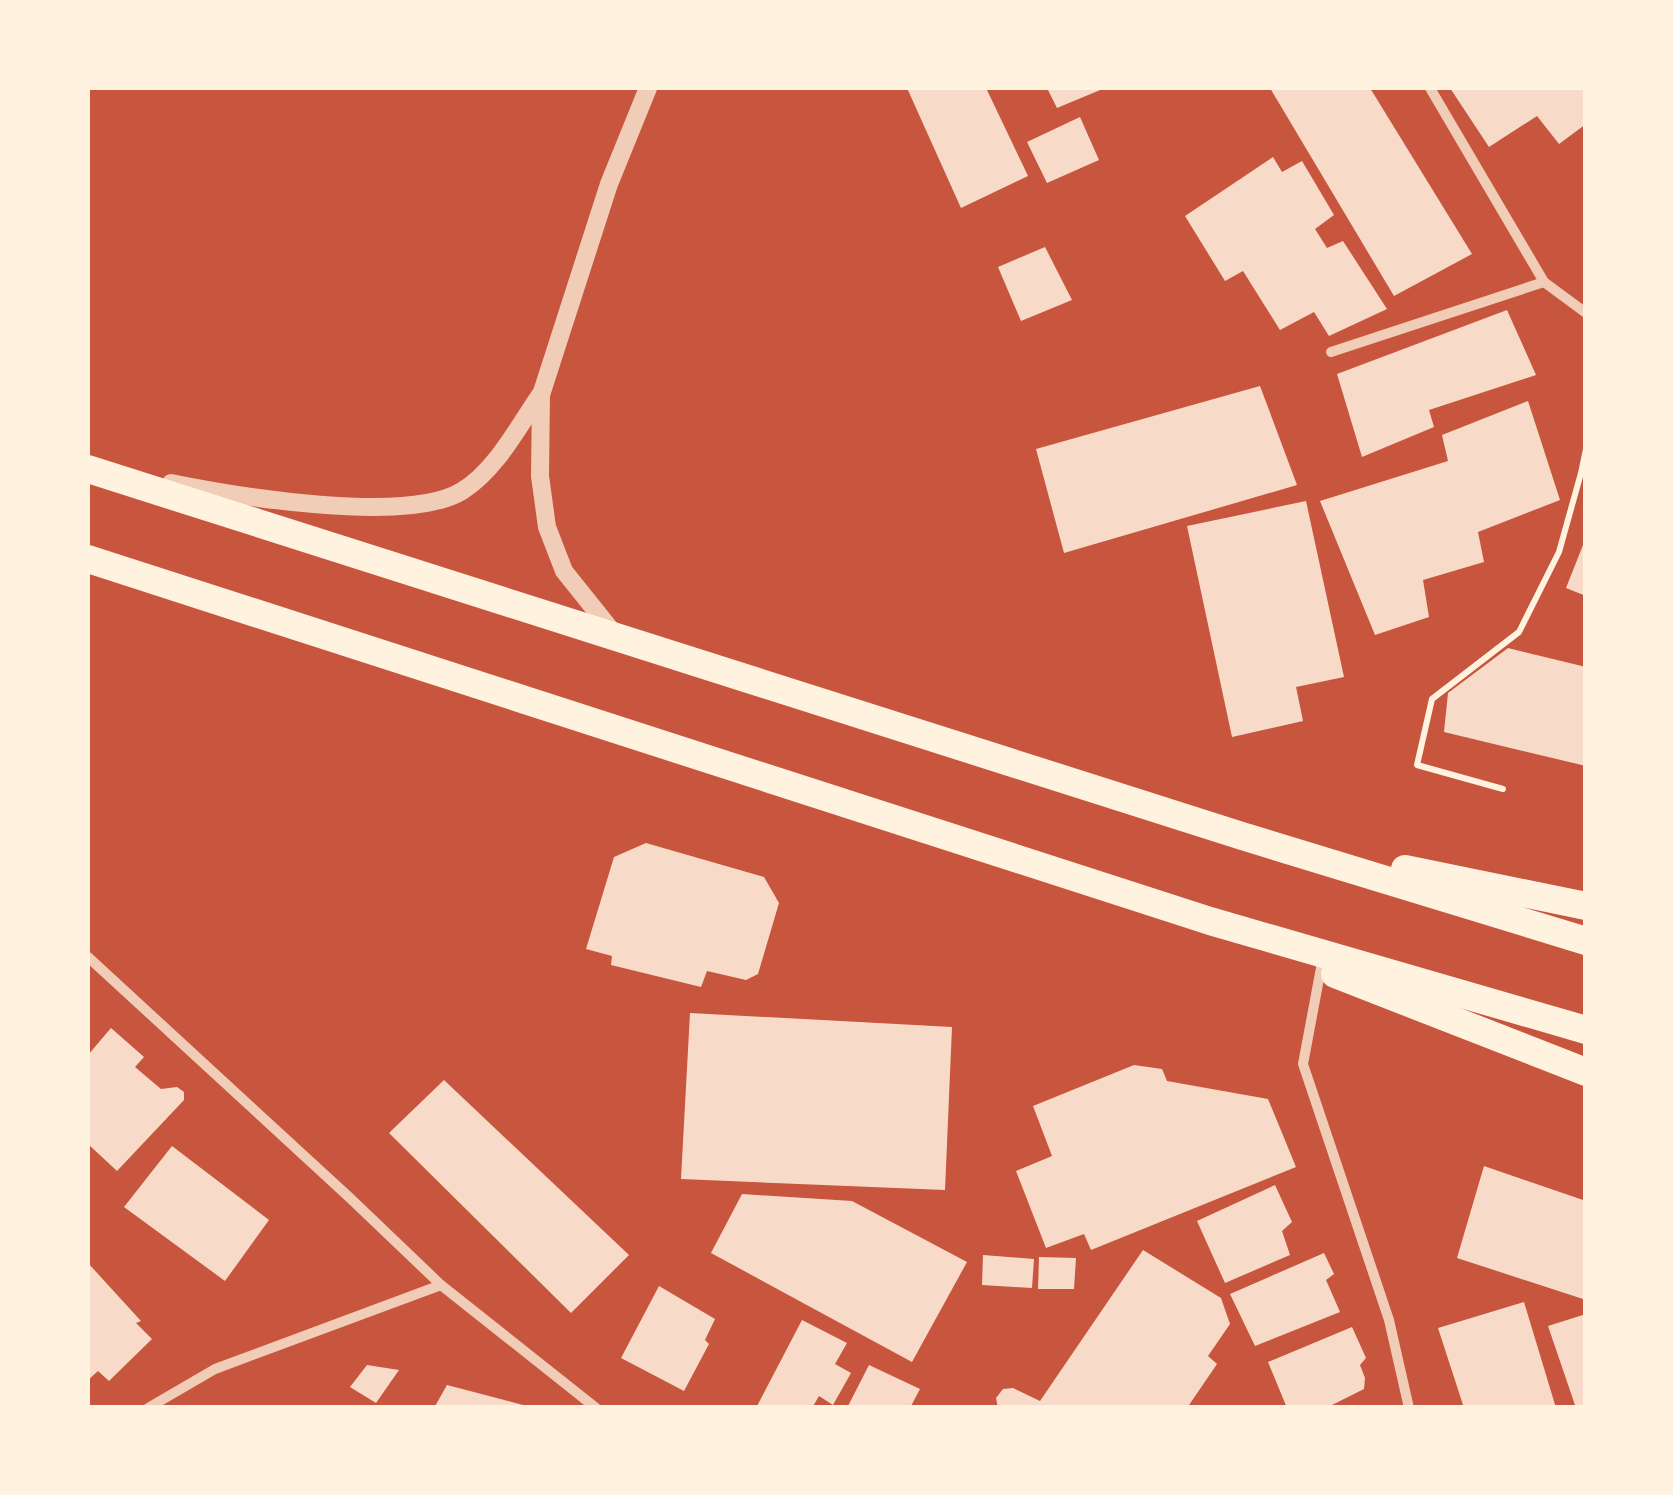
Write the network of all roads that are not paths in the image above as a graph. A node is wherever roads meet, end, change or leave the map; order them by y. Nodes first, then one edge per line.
1 (648, 88) edge
2 (1430, 88) edge
3 (1544, 282) junction
4 (1586, 313) edge
5 (1331, 352) dead end
6 (540, 395) junction
7 (88, 468) edge
8 (88, 559) edge
9 (616, 636) junction
10 (1242, 836) junction
11 (1586, 906) edge
12 (1210, 921) junction
13 (1586, 941) edge
14 (88, 957) edge
15 (1321, 968) junction
16 (1586, 1030) edge
17 (1586, 1072) edge
18 (441, 1285) junction
19 (148, 1408) edge
20 (596, 1408) edge
21 (1409, 1408) edge

1 - 6 street
2 - 3 street
3 - 4 street
3 - 5 street
6 - 7 street
6 - 9 street
7 - 9 highway
8 - 12 highway
9 - 10 highway
10 - 11 highway
10 - 13 highway
12 - 15 highway
12 - 16 highway
14 - 18 street
15 - 17 highway
15 - 21 street
18 - 19 street
18 - 20 street

